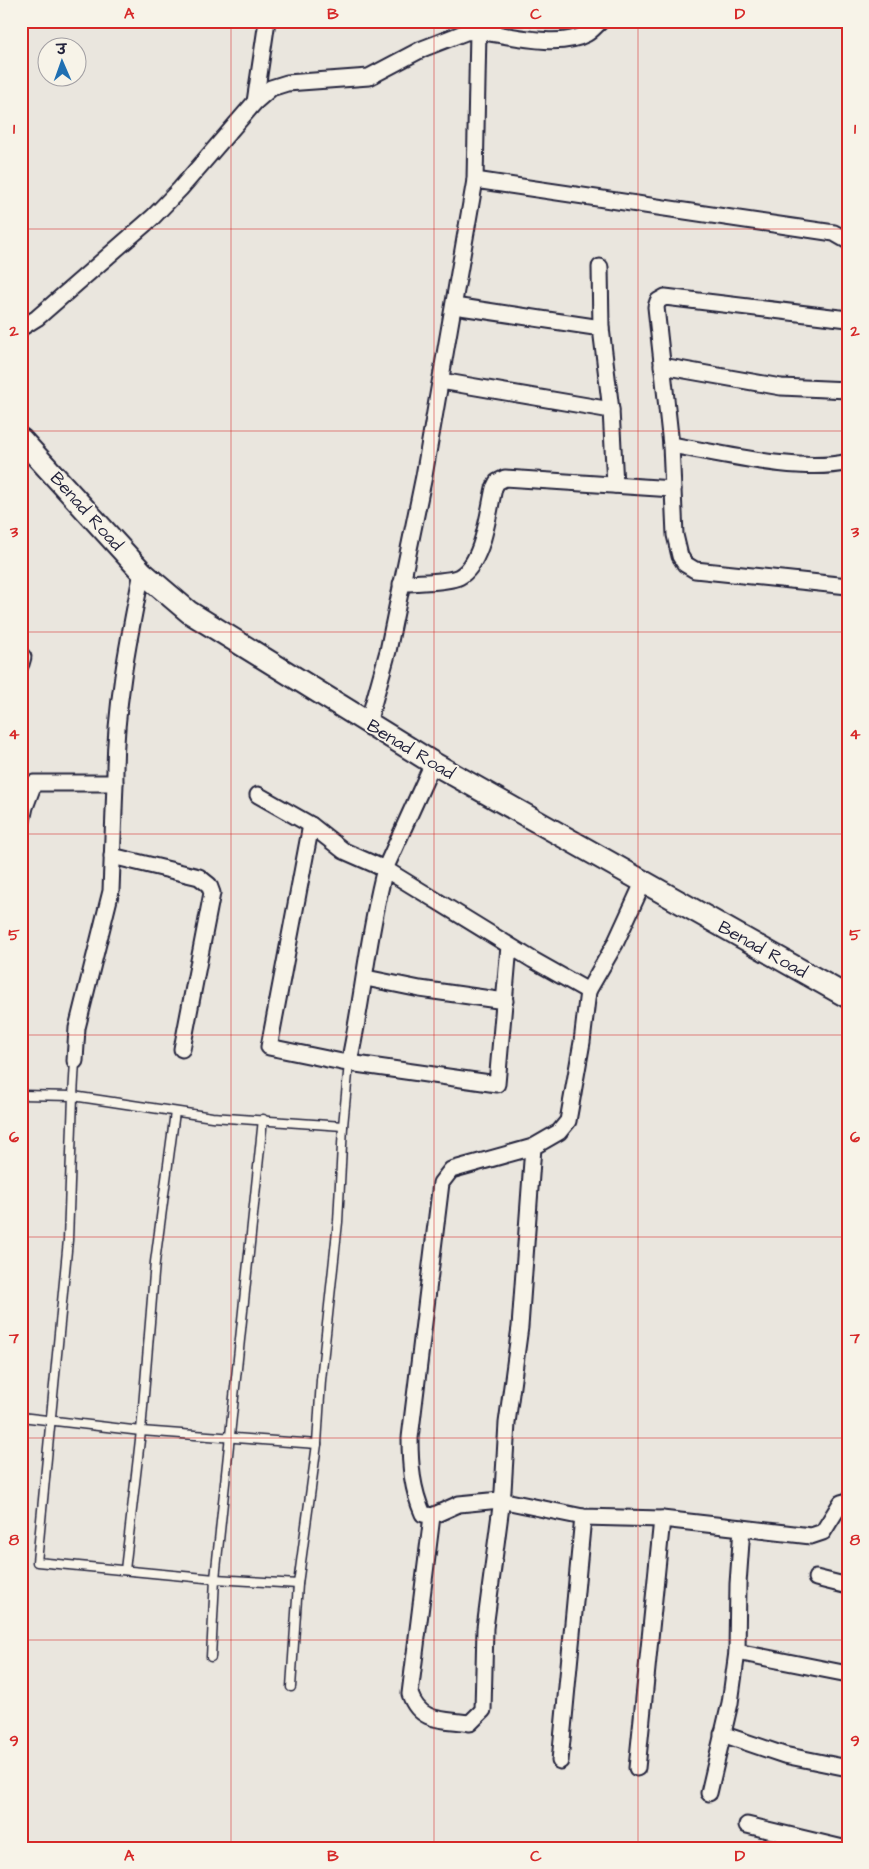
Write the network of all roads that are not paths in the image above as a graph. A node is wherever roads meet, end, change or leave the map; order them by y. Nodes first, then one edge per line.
1 (267, 21) edge
2 (601, 21) edge
3 (470, 28) edge
4 (255, 102) junction
5 (475, 180) junction
6 (848, 241) edge
7 (600, 268) dead end
8 (454, 306) junction
9 (848, 319) edge
10 (21, 328) edge
11 (601, 328) junction
12 (662, 366) junction
13 (441, 381) junction
14 (848, 390) edge
15 (611, 410) junction
16 (21, 439) edge
17 (671, 445) junction
18 (848, 462) edge
19 (615, 485) junction
20 (673, 489) junction
21 (142, 572) junction
22 (401, 584) junction
23 (848, 586) edge
24 (368, 723) junction
25 (433, 764) junction
26 (27, 779) edge
27 (115, 783) junction
28 (258, 795) dead end
29 (23, 807) edge
30 (310, 825) junction
31 (21, 826) edge
32 (112, 856) junction
33 (385, 869) junction
34 (643, 884) junction
35 (509, 946) junction
36 (366, 978) junction
37 (588, 991) junction
38 (848, 997) edge
39 (505, 1001) junction
40 (182, 1049) dead end
41 (75, 1061) joint
42 (349, 1063) junction
43 (21, 1095) edge
44 (73, 1096) junction
45 (175, 1112) junction
46 (263, 1119) junction
47 (343, 1126) junction
48 (533, 1147) junction
49 (21, 1417) edge
50 (50, 1420) junction
51 (141, 1431) junction
52 (230, 1437) junction
53 (316, 1444) junction
54 (500, 1500) junction
55 (848, 1501) edge
56 (432, 1516) junction
57 (583, 1517) junction
58 (662, 1519) junction
59 (742, 1528) junction
60 (125, 1570) junction
61 (816, 1578) dead end
62 (215, 1580) junction
63 (298, 1584) junction
64 (848, 1586) edge
65 (737, 1652) junction
66 (211, 1657) dead end
67 (848, 1674) edge
68 (291, 1687) dead end
69 (722, 1734) junction
70 (560, 1760) dead end
71 (636, 1768) dead end
72 (848, 1768) edge
73 (709, 1793) dead end
74 (747, 1825) dead end
75 (844, 1848) edge

1 - 4 street
2 - 3 street
3 - 4 street
3 - 5 street
4 - 10 street
5 - 6 street
5 - 8 street
7 - 11 street
8 - 11 street
8 - 13 street
9 - 12 street
11 - 15 street
12 - 14 street
12 - 17 street
13 - 15 street
13 - 22 street
15 - 19 street
16 - 21 main road, Benad Road
17 - 18 street
17 - 20 street
19 - 20 street
19 - 22 street
20 - 23 street
21 - 24 main road, Benad Road
21 - 27 street
22 - 24 street
24 - 25 main road, Benad Road
25 - 33 street
25 - 34 main road, Benad Road
26 - 27 street
26 - 29 street
27 - 32 street
28 - 30 street
29 - 31 street
30 - 33 street
30 - 42 street
32 - 40 street
32 - 41 street
33 - 35 street
33 - 36 street
34 - 37 street
34 - 38 main road, Benad Road
35 - 37 street
35 - 39 street
36 - 39 street
36 - 42 street
37 - 48 street
39 - 42 street
41 - 44 lane
42 - 47 lane
43 - 44 lane
44 - 45 lane
44 - 50 lane
45 - 46 lane
45 - 51 lane
46 - 47 lane
46 - 52 lane
47 - 53 lane
48 - 54 street
48 - 56 street
49 - 50 lane
50 - 51 lane
50 - 60 lane
51 - 52 lane
51 - 60 lane
52 - 53 lane
52 - 62 lane
53 - 63 lane
54 - 56 street
54 - 56 street
54 - 57 street
55 - 59 street
57 - 58 street
57 - 70 street
58 - 59 street
58 - 71 street
59 - 65 street
60 - 62 lane
61 - 64 street
62 - 63 lane
62 - 66 lane
63 - 68 lane
65 - 67 street
65 - 69 street
69 - 72 street
69 - 73 street
74 - 75 street

